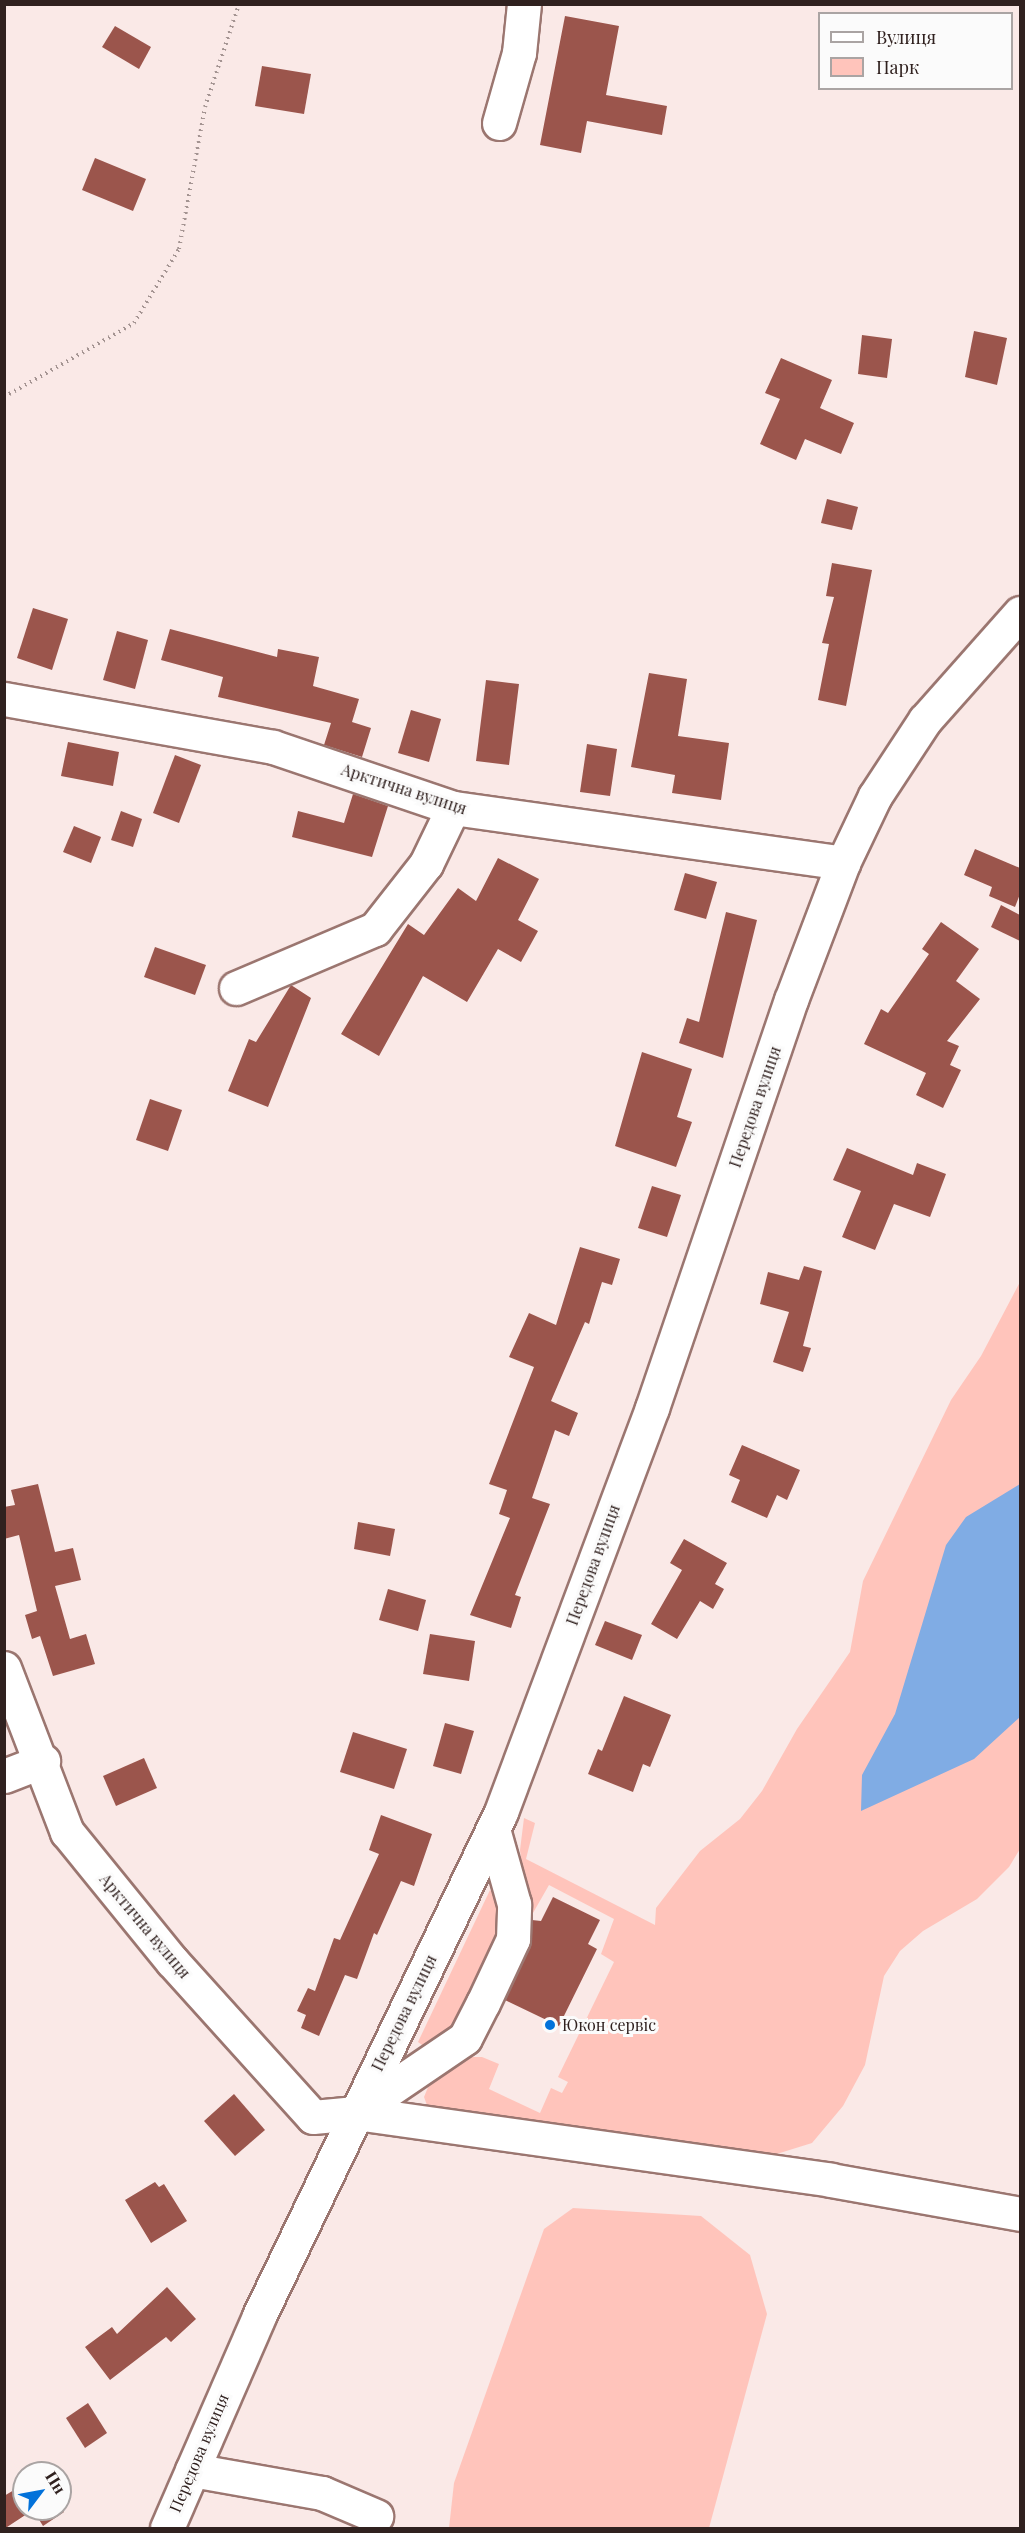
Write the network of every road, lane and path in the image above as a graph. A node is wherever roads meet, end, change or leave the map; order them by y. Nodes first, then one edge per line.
1 (239, 4) edge
2 (524, 4) edge
3 (499, 123) dead end
4 (4, 396) edge
5 (1020, 614) edge
6 (4, 699) edge
7 (453, 808) junction
8 (843, 863) junction
9 (236, 988) dead end
10 (4, 1668) edge
11 (43, 1761) junction
12 (4, 1776) edge
13 (493, 1829) junction
14 (356, 2113) junction
15 (1020, 2214) edge
16 (192, 2470) junction
17 (376, 2516) dead end
18 (166, 2528) edge

1 - 4 path
2 - 3 street
5 - 8 street, Передова вулиця
6 - 7 street, Арктична вулиця
7 - 8 street, Арктична вулиця
7 - 9 street
8 - 13 street, Передова вулиця
10 - 11 street, Арктична вулиця
11 - 12 street
11 - 14 street, Арктична вулиця
13 - 14 street, Передова вулиця
13 - 14 street
14 - 15 street
14 - 16 street, Передова вулиця
16 - 17 street
16 - 18 street, Передова вулиця

